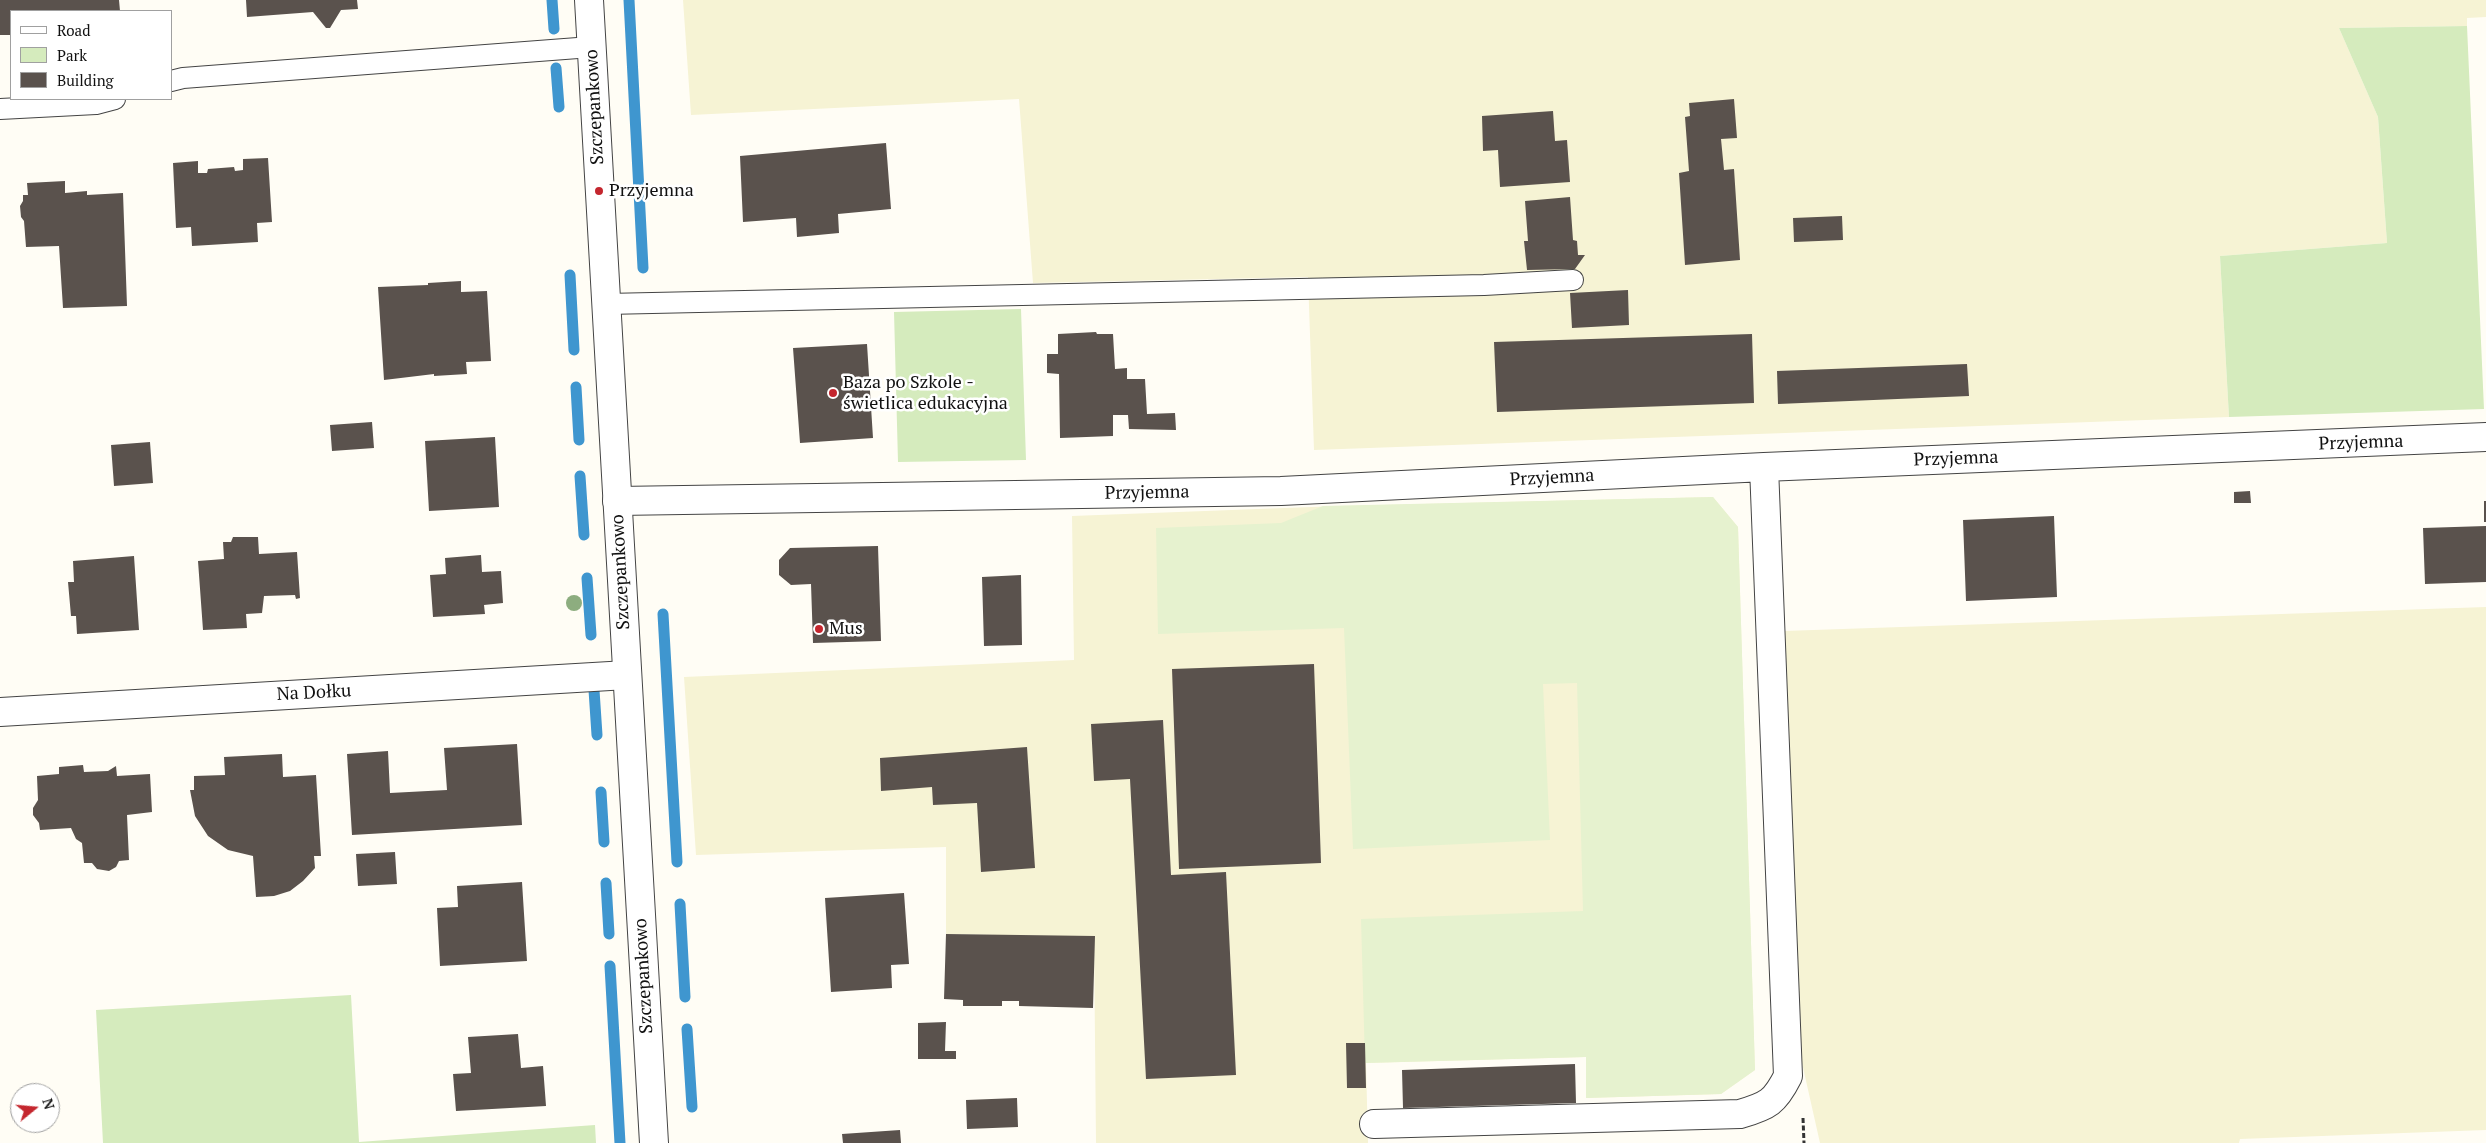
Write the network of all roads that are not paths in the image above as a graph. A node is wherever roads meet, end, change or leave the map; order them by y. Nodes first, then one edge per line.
1 (589, 0) edge
2 (592, 47) junction
3 (172, 82) edge
4 (111, 100) edge
5 (0, 109) edge
6 (1573, 280) dead end
7 (606, 304) junction
8 (2486, 438) edge
9 (1764, 467) junction
10 (617, 501) junction
11 (627, 675) junction
12 (0, 712) edge
13 (1374, 1124) dead end
14 (654, 1143) edge

1 - 2 street, Szczepankowo
2 - 3 lane
2 - 7 street, Szczepankowo
4 - 5 lane
6 - 7 lane
7 - 10 street, Szczepankowo
8 - 9 street, Przyjemna
9 - 10 street, Przyjemna
9 - 13 street
10 - 11 street, Szczepankowo
11 - 12 street, Na Dołku
11 - 14 street, Szczepankowo

